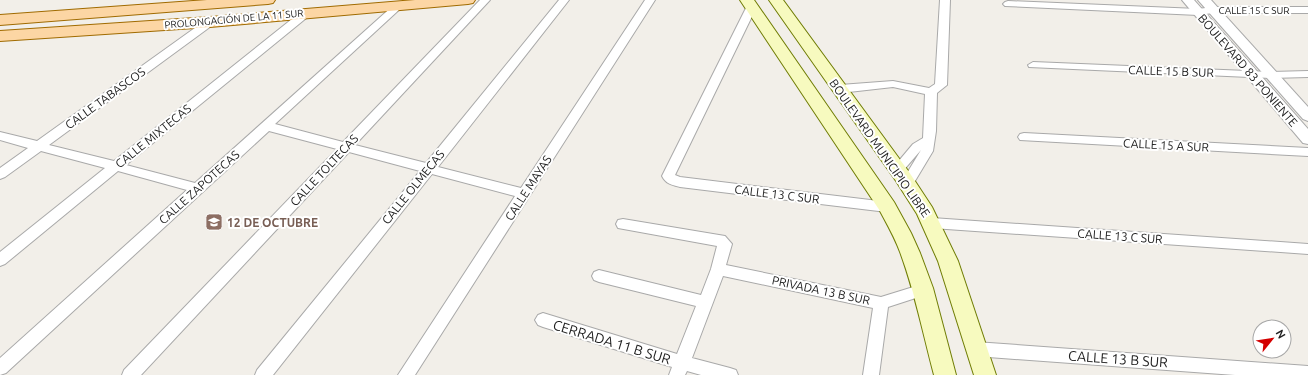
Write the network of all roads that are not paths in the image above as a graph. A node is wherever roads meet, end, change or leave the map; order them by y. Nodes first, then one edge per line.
1 (268, 0) edge
2 (468, 0) edge
3 (485, 0) edge
4 (564, 0) edge
5 (650, 0) edge
6 (776, 0) edge
7 (945, 0) edge
8 (1188, 0) edge
9 (440, 1) edge
10 (750, 3) edge
11 (1008, 4) dead end
12 (398, 6) junction
13 (1201, 6) edge
14 (1212, 10) junction
15 (1308, 10) edge
16 (306, 13) junction
17 (0, 20) edge
18 (210, 22) junction
19 (0, 36) edge
20 (1033, 65) dead end
21 (1251, 74) junction
22 (1308, 74) edge
23 (1272, 75) junction
24 (840, 90) junction
25 (931, 92) junction
26 (1308, 116) edge
27 (266, 126) junction
28 (0, 136) edge
29 (1024, 137) dead end
30 (1308, 139) edge
31 (38, 146) junction
32 (346, 147) junction
33 (1308, 152) edge
34 (116, 166) junction
35 (429, 168) junction
36 (0, 174) edge
37 (902, 176) junction
38 (198, 188) junction
39 (525, 194) junction
40 (887, 207) junction
41 (932, 223) junction
42 (623, 224) dead end
43 (1308, 249) edge
44 (0, 260) edge
45 (718, 269) junction
46 (599, 276) dead end
47 (923, 290) junction
48 (705, 302) junction
49 (881, 303) junction
50 (542, 320) dead end
51 (975, 349) junction
52 (0, 368) edge
53 (679, 369) edge
54 (1308, 373) edge
55 (130, 375) edge
56 (263, 375) edge
57 (406, 375) edge
58 (730, 375) edge
59 (872, 375) edge
60 (945, 375) edge
61 (985, 375) edge

1 - 17 main road, PROLONGACIÓN DE LA 11 SUR
2 - 9 main road, PROLONGACIÓN DE LA 11 SUR
3 - 32 street, CALLE TOLTECAS
4 - 35 street, CALLE OLMECAS
5 - 39 street, CALLE MAYAS
6 - 24 main road, BOULEVARD MUNICIPIO LIBRE
7 - 25 street
8 - 13 street, BOULEVARD 83 PONIENTE
9 - 12 main road, PROLONGACIÓN DE LA 11 SUR
10 - 40 main road
10 - 40 street, CALLE 13 C SUR
11 - 13 street
12 - 16 main road, PROLONGACIÓN DE LA 11 SUR
12 - 27 street, CALLE ZAPOTECAS
13 - 14 street, BOULEVARD 83 PONIENTE
13 - 21 street, BOULEVARD 83 PONIENTE
14 - 15 street, CALLE 15 C SUR
14 - 23 street, BOULEVARD 83 PONIENTE
16 - 18 main road, PROLONGACIÓN DE LA 11 SUR
16 - 34 street, CALLE MIXTECAS
18 - 19 main road, PROLONGACIÓN DE LA 11 SUR
18 - 31 street, CALLE TABASCOS
20 - 21 street, CALLE 15 B SUR
21 - 23 street, CALLE 15 B SUR
21 - 30 street, BOULEVARD 83 PONIENTE
22 - 23 street, CALLE 15 B SUR
23 - 26 street, BOULEVARD 83 PONIENTE
24 - 25 street
24 - 37 main road, BOULEVARD MUNICIPIO LIBRE
25 - 37 street
27 - 32 street
27 - 38 street, CALLE ZAPOTECAS
28 - 31 street
29 - 33 street, CALLE 15 A SUR
31 - 34 street
31 - 36 street, CALLE TABASCOS
32 - 35 street
32 - 55 street, CALLE TOLTECAS
34 - 38 street
34 - 44 street, CALLE MIXTECAS
35 - 39 street
35 - 56 street, CALLE OLMECAS
37 - 41 main road, BOULEVARD MUNICIPIO LIBRE
38 - 52 street, CALLE ZAPOTECAS
39 - 57 street, CALLE MAYAS
40 - 47 main road
41 - 43 street, CALLE 13 C SUR
41 - 51 main road, BOULEVARD MUNICIPIO LIBRE
42 - 45 street
45 - 48 street
45 - 49 street, PRIVADA 13 B SUR
46 - 48 street
47 - 49 street, PRIVADA 13 B SUR
47 - 60 main road
48 - 53 street
49 - 59 street
50 - 53 street, CERRADA 11 B SUR
51 - 54 street, CALLE 13 B SUR
51 - 61 main road, BOULEVARD MUNICIPIO LIBRE
53 - 58 street, CERRADA 11 B SUR

